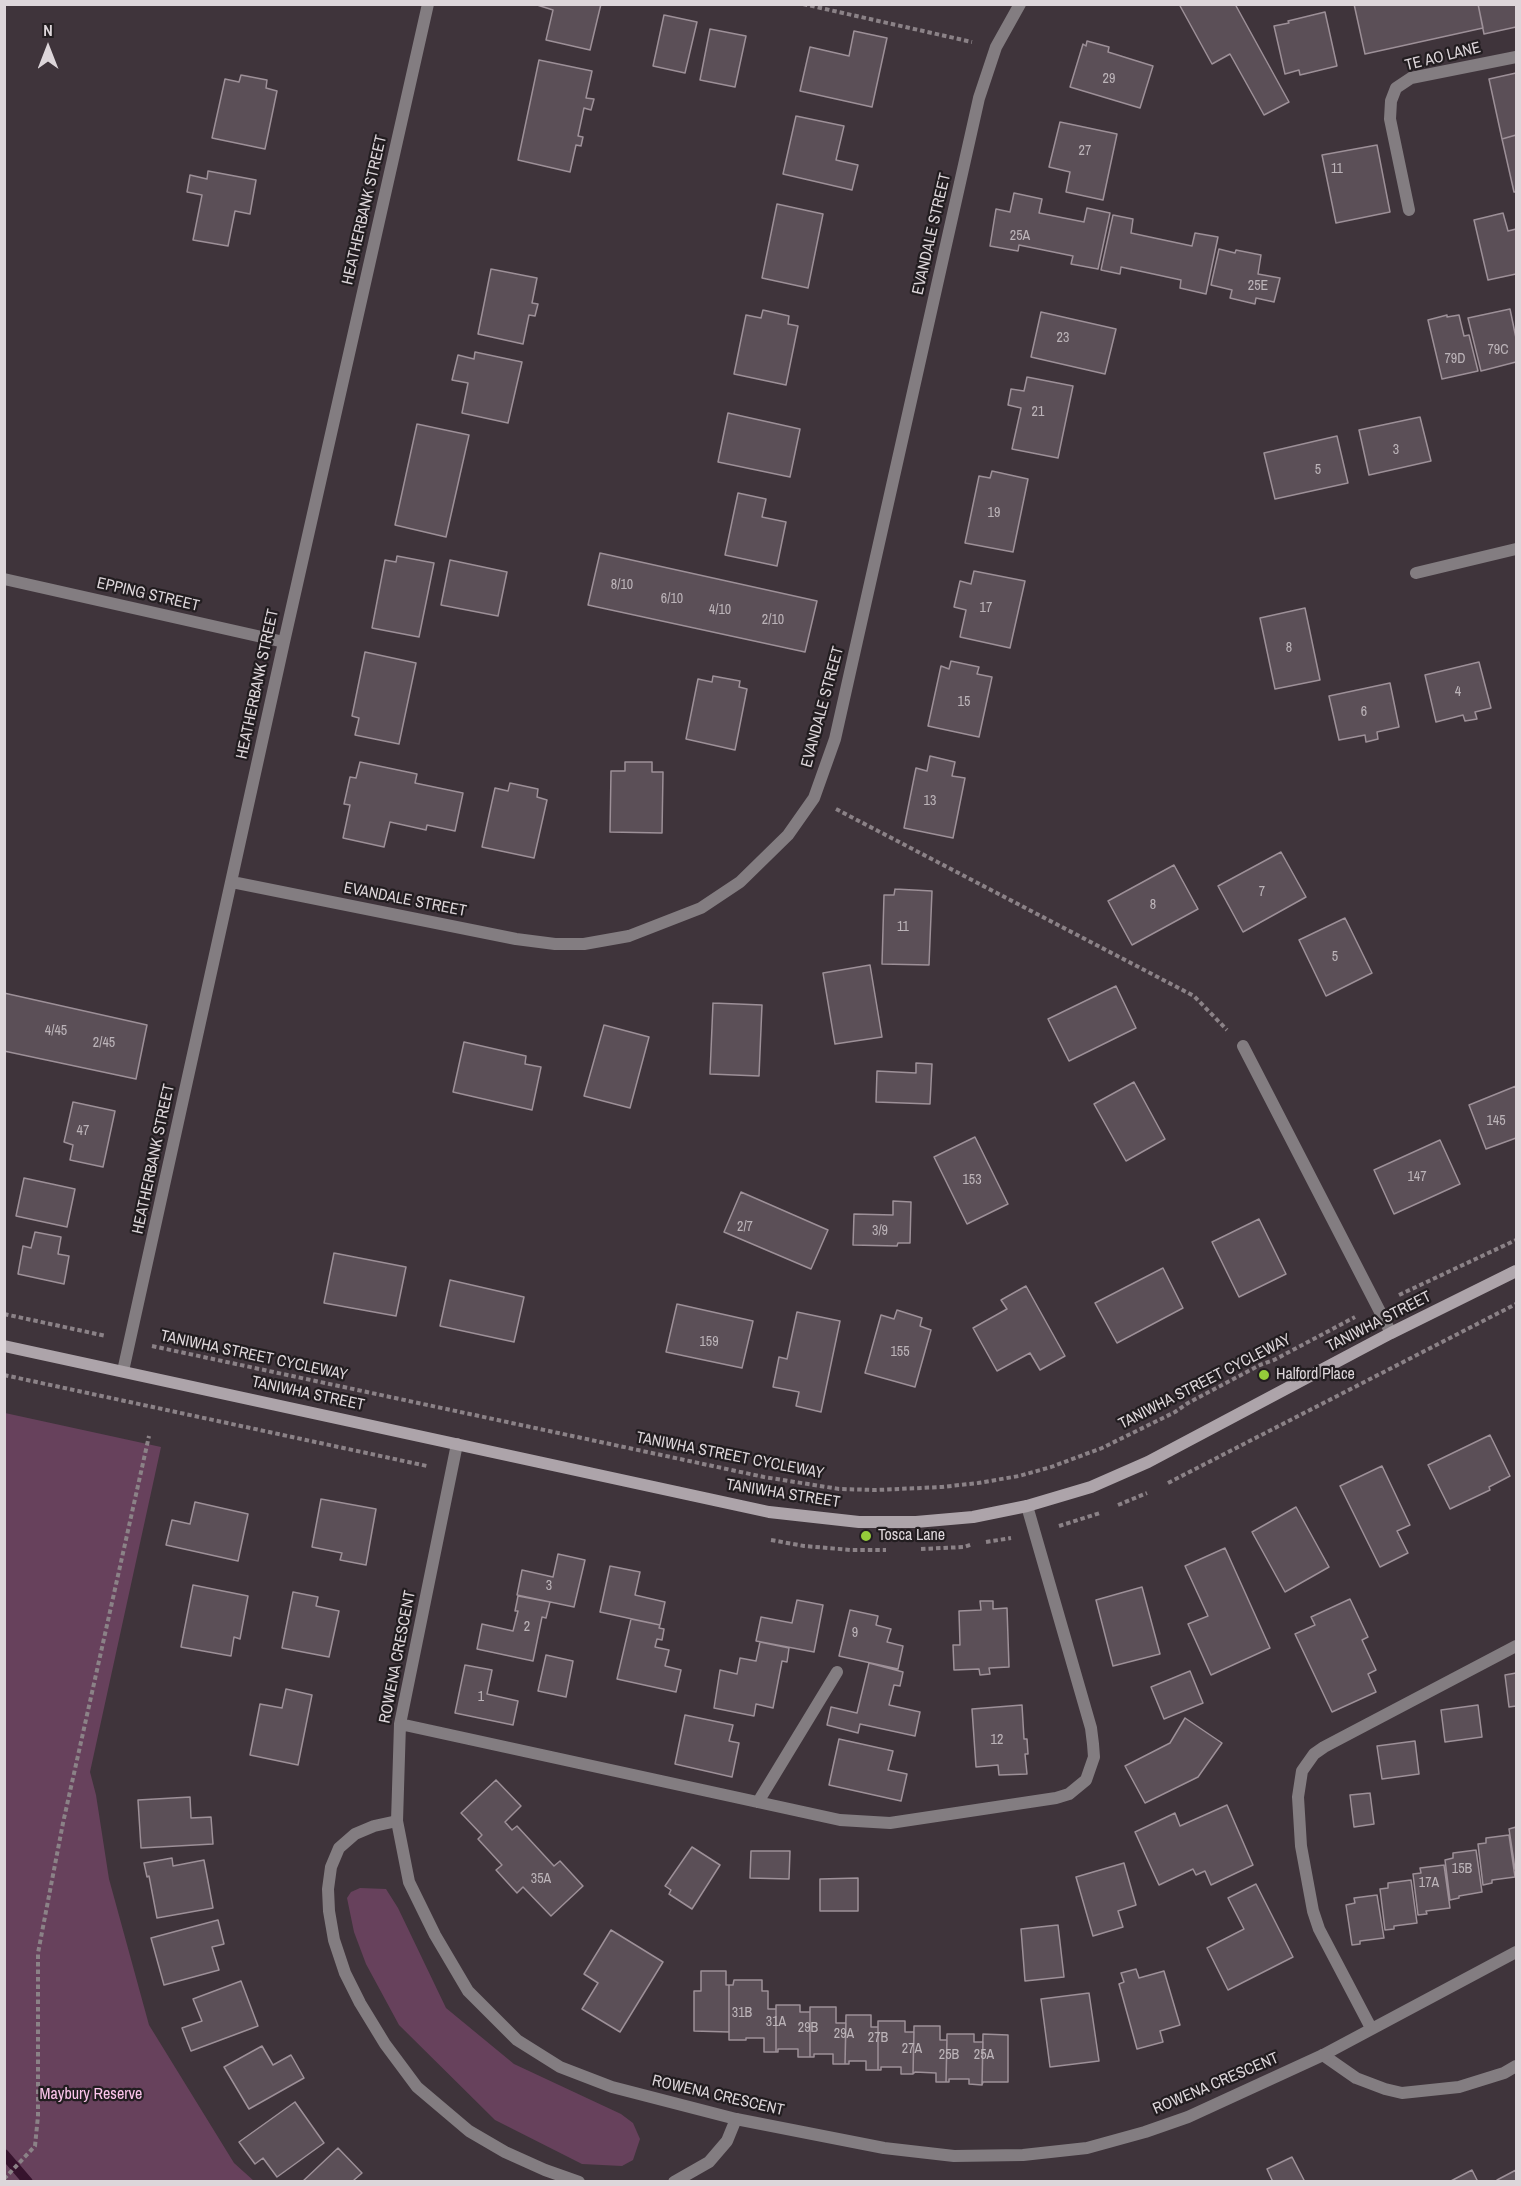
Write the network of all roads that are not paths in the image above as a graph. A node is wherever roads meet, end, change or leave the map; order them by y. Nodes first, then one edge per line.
1 (429, 4) edge
2 (1020, 4) edge
3 (1516, 57) edge
4 (1409, 210) dead end
5 (1516, 549) edge
6 (1416, 573) dead end
7 (4, 579) edge
8 (284, 642) junction
9 (232, 882) junction
10 (1242, 1046) road end
11 (1516, 1271) edge
12 (1391, 1333) junction
13 (4, 1346) edge
14 (123, 1371) junction
15 (457, 1444) junction
16 (1027, 1506) junction
17 (1516, 1646) edge
18 (837, 1672) dead end
19 (400, 1724) junction
20 (758, 1802) junction
21 (396, 1821) junction
22 (1516, 1952) edge
23 (1371, 2028) junction
24 (1323, 2055) junction
25 (1516, 2066) edge
26 (736, 2119) junction
27 (579, 2181) edge
28 (674, 2181) edge

1 - 8 street, HEATHERBANK STREET
2 - 9 street, EVANDALE STREET
3 - 4 street, TE AO LANE
5 - 6 street
7 - 8 street, EPPING STREET
8 - 9 street, HEATHERBANK STREET
9 - 14 street, HEATHERBANK STREET
10 - 12 street
11 - 12 main road, TANIWHA STREET
12 - 16 main road, TANIWHA STREET
13 - 14 main road, TANIWHA STREET
14 - 15 main road, TANIWHA STREET
15 - 16 main road, TANIWHA STREET
15 - 19 street, ROWENA CRESCENT
16 - 20 street
17 - 23 street
18 - 20 street
19 - 20 street
19 - 21 street, ROWENA CRESCENT
21 - 26 street, ROWENA CRESCENT
21 - 27 street
22 - 23 street, ROWENA CRESCENT
23 - 24 street, ROWENA CRESCENT
24 - 25 street
24 - 26 street, ROWENA CRESCENT
26 - 28 street

